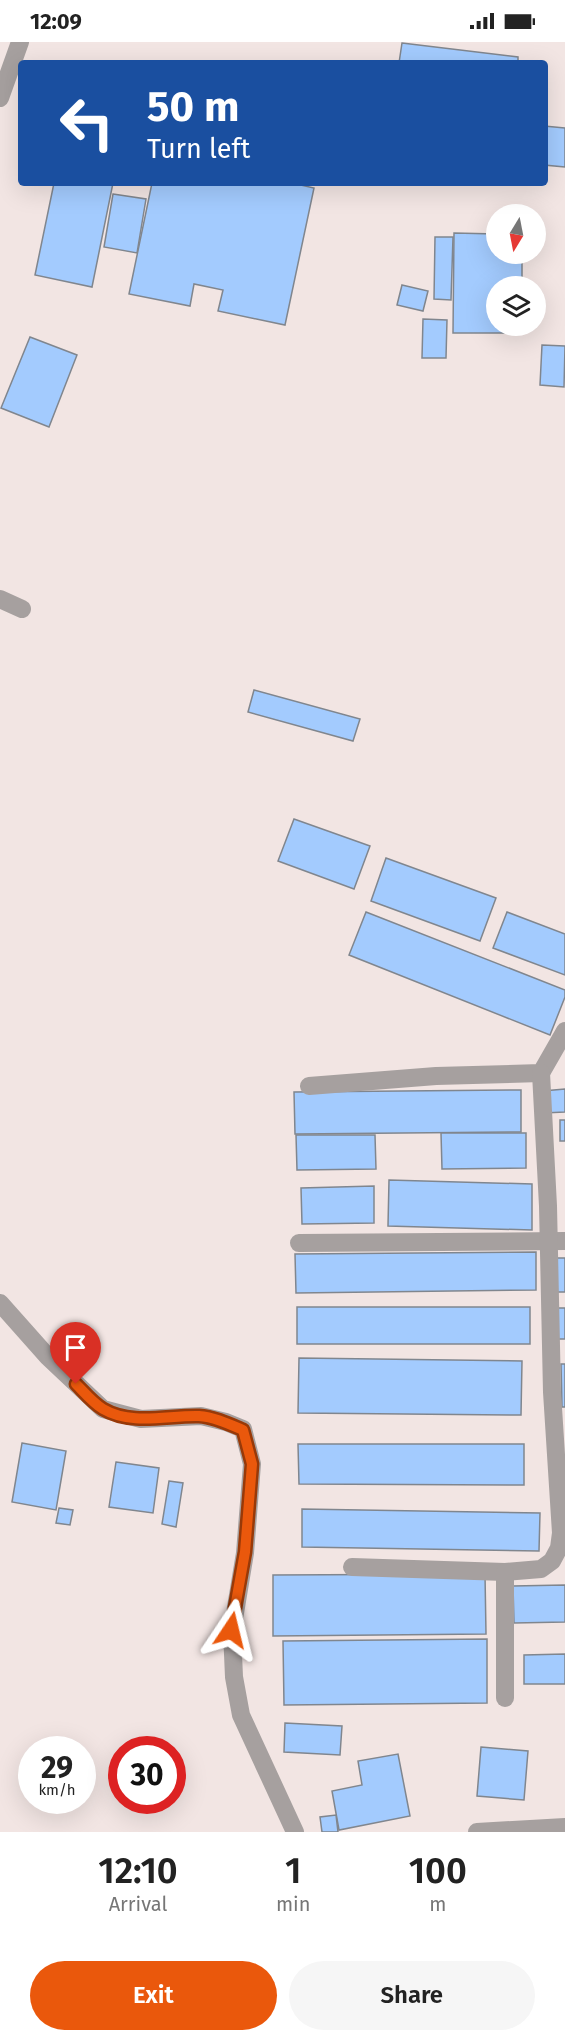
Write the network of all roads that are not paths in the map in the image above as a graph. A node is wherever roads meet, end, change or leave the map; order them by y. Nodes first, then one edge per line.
1 (20, 42) edge
2 (2, 88) edge
3 (0, 599) edge
4 (22, 609) dead end
5 (565, 1030) edge
6 (541, 1073) junction
7 (309, 1086) dead end
8 (557, 1241) edge
9 (299, 1243) dead end
10 (0, 1303) edge
11 (352, 1567) dead end
12 (505, 1572) junction
13 (506, 1698) dead end
14 (565, 1827) edge
15 (295, 1832) edge
16 (477, 1832) edge

1 - 2 street
3 - 4 street
5 - 6 street
6 - 7 street
6 - 8 street
8 - 9 street
8 - 12 street
10 - 15 street
11 - 12 street
12 - 13 street
14 - 16 street

